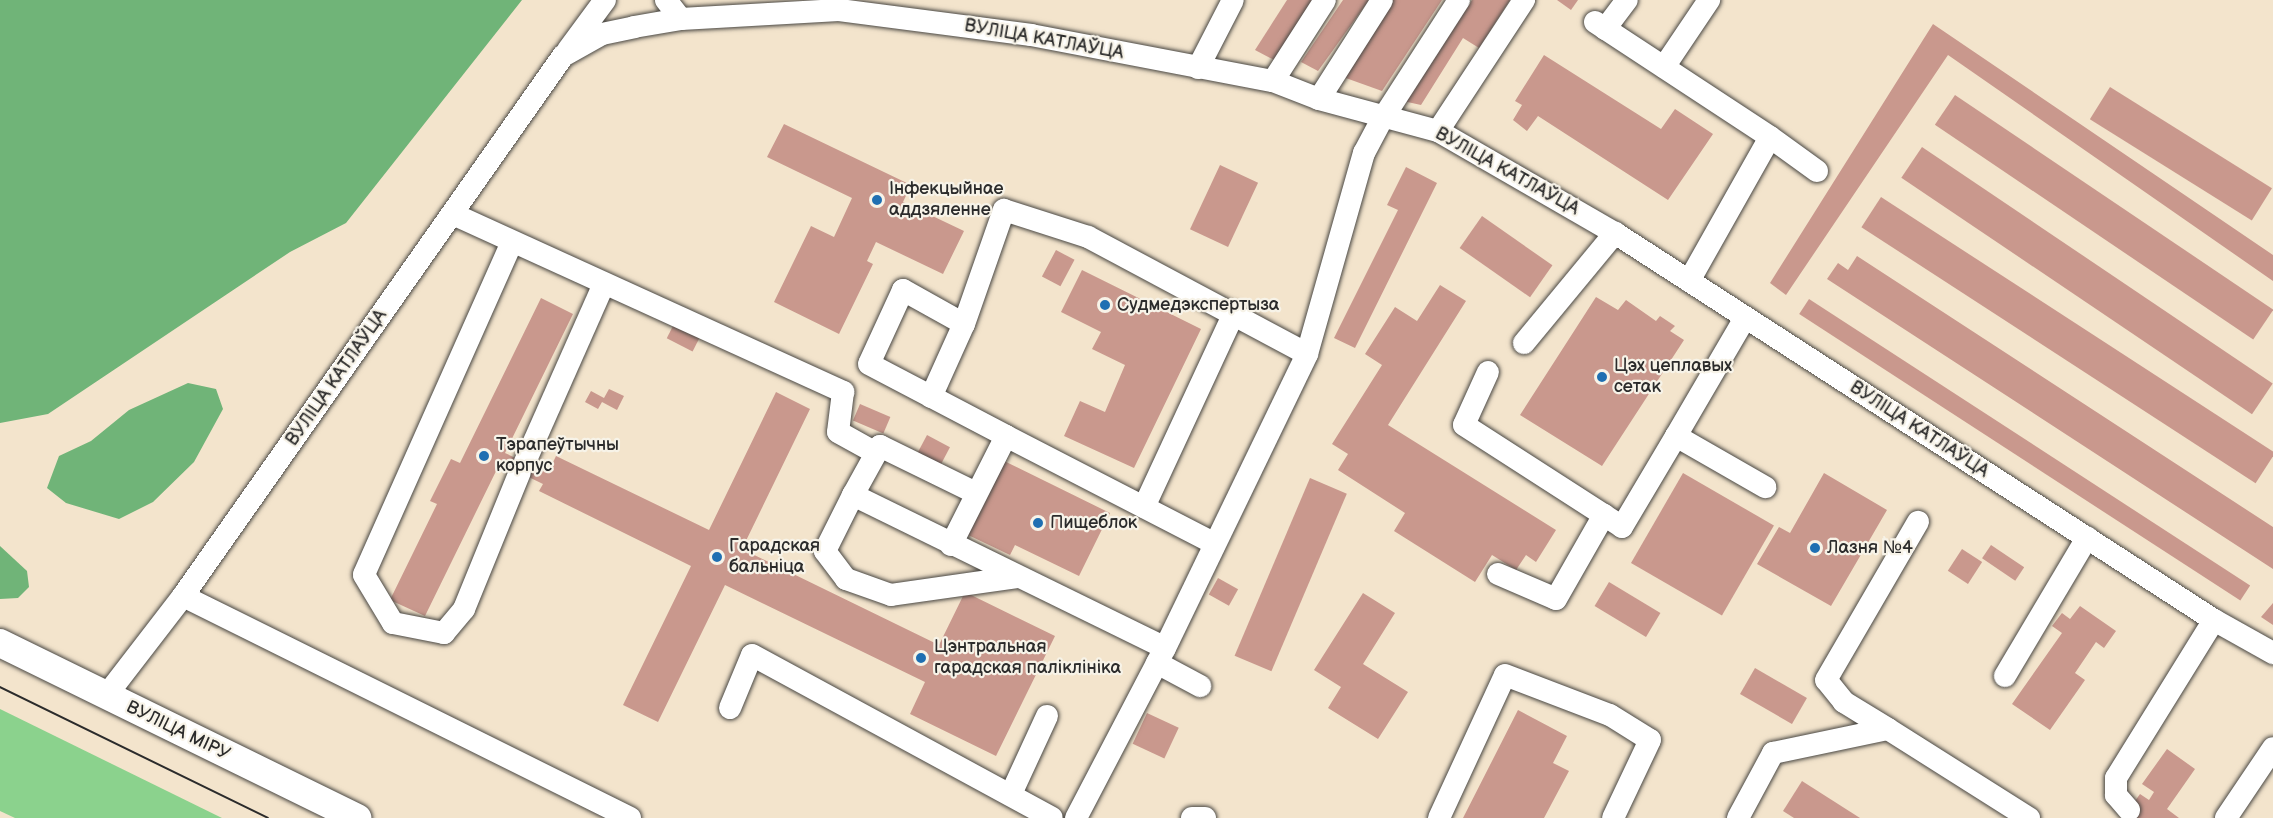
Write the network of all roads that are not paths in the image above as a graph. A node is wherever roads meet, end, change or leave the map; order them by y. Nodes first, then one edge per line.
1 (605, 0) edge
2 (666, 0) edge
3 (1233, 0) edge
4 (1325, 0) edge
5 (1382, 0) edge
6 (1459, 0) edge
7 (1524, 0) edge
8 (1626, 0) edge
9 (1709, 0) edge
10 (681, 19) junction
11 (563, 56) junction
12 (1198, 68) junction
13 (1664, 68) junction
14 (1273, 81) junction
15 (1319, 99) junction
16 (1383, 118) junction
17 (1438, 131) junction
18 (1770, 137) junction
19 (1817, 171) dead end
20 (453, 214) junction
21 (1615, 233) junction
22 (512, 242) junction
23 (1689, 281) junction
24 (604, 284) junction
25 (1234, 314) junction
26 (1745, 318) junction
27 (964, 324) junction
28 (1524, 343) dead end
29 (1307, 354) junction
30 (1488, 372) dead end
31 (931, 396) junction
32 (1006, 435) junction
33 (1676, 436) junction
34 (876, 453) junction
35 (1765, 487) dead end
36 (976, 492) junction
37 (853, 495) junction
38 (1144, 507) junction
39 (1604, 515) junction
40 (1918, 522) dead end
41 (2087, 538) junction
42 (1215, 544) junction
43 (951, 545) junction
44 (1498, 574) dead end
45 (1017, 577) junction
46 (183, 596) junction
47 (2214, 620) junction
48 (0, 643) edge
49 (2273, 653) edge
50 (1161, 656) junction
51 (2005, 676) dead end
52 (1200, 686) dead end
53 (106, 696) junction
54 (730, 708) dead end
55 (1047, 716) dead end
56 (1888, 729) junction
57 (2273, 748) edge
58 (1011, 794) junction
59 (2129, 810) dead end
60 (357, 818) edge
61 (630, 818) edge
62 (1052, 818) edge
63 (1076, 818) edge
64 (1192, 818) edge
65 (1205, 818) edge
66 (1439, 818) edge
67 (1612, 818) edge
68 (1738, 818) edge
69 (2030, 818) edge
70 (2226, 818) edge

1 - 11 street, ВУЛІЦА КАТЛАЎЦА
2 - 10 street
3 - 12 street
4 - 14 street
5 - 15 street
6 - 16 street
7 - 17 street
8 - 13 street
9 - 13 street
10 - 11 street, ВУЛІЦА КАТЛАЎЦА
10 - 12 street, ВУЛІЦА КАТЛАЎЦА
11 - 20 street, ВУЛІЦА КАТЛАЎЦА
12 - 14 street, ВУЛІЦА КАТЛАЎЦА
13 - 18 street
14 - 15 street, ВУЛІЦА КАТЛАЎЦА
15 - 16 street, ВУЛІЦА КАТЛАЎЦА
16 - 17 street, ВУЛІЦА КАТЛАЎЦА
16 - 29 street
17 - 21 street, ВУЛІЦА КАТЛАЎЦА
18 - 19 street
18 - 23 street
20 - 22 street
20 - 46 street, ВУЛІЦА КАТЛАЎЦА
21 - 23 street, ВУЛІЦА КАТЛАЎЦА
21 - 28 street
22 - 24 street
22 - 24 street
23 - 26 street, ВУЛІЦА КАТЛАЎЦА
24 - 34 street
25 - 27 street
25 - 29 street
25 - 38 street
26 - 33 street
26 - 41 street, ВУЛІЦА КАТЛАЎЦА
27 - 31 street
27 - 31 street
29 - 42 street
30 - 39 street
31 - 32 street
32 - 36 street
32 - 38 street
33 - 35 street
33 - 39 street
34 - 36 street
34 - 37 street
36 - 43 street
37 - 43 street
37 - 45 street
38 - 42 street
39 - 44 street
40 - 56 street
41 - 47 street, ВУЛІЦА КАТЛАЎЦА
41 - 51 street
42 - 50 street
43 - 45 street
45 - 50 street
46 - 53 street, ВУЛІЦА КАТЛАЎЦА
46 - 61 street
47 - 49 street, ВУЛІЦА КАТЛАЎЦА
47 - 59 street
48 - 53 main road, ВУЛІЦА МІРУ
50 - 52 street
50 - 63 street
53 - 60 main road, ВУЛІЦА МІРУ
54 - 58 street
55 - 58 street
56 - 68 street
56 - 69 street
57 - 70 street
58 - 62 street
64 - 65 street
66 - 67 street

